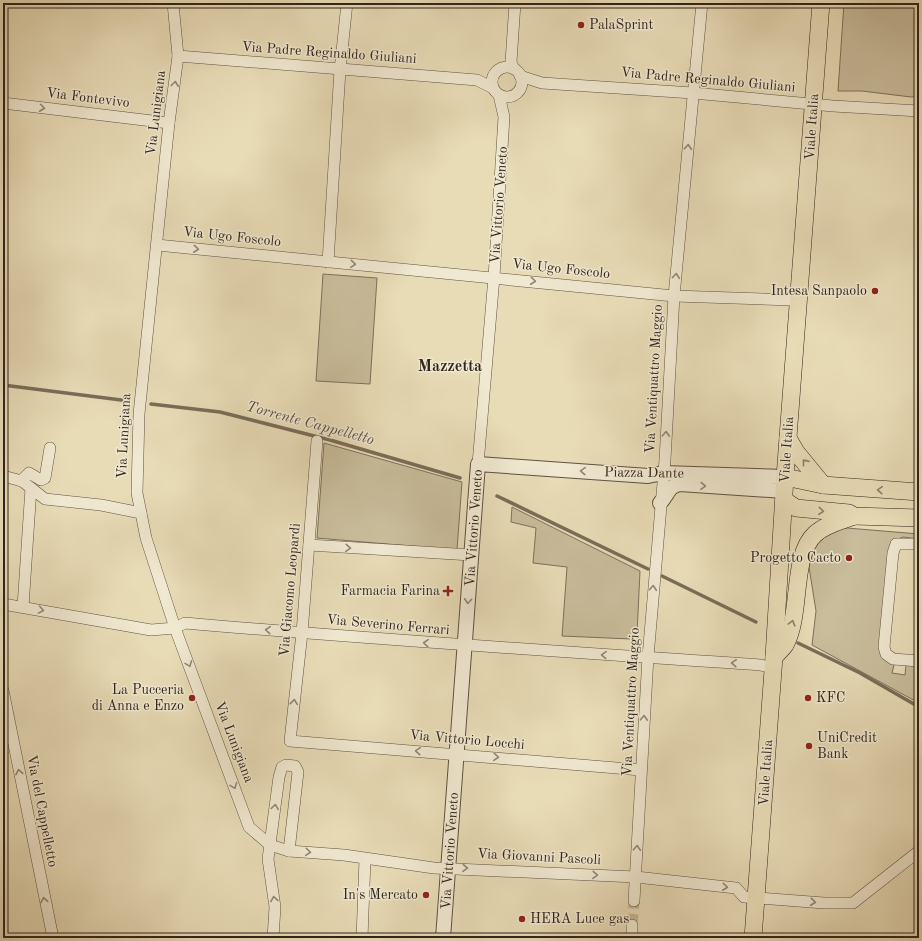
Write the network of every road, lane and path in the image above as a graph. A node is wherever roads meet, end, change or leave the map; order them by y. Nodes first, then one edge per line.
1 (173, 3) edge
2 (347, 3) edge
3 (515, 3) edge
4 (702, 3) edge
5 (821, 3) edge
6 (512, 50) junction
7 (178, 56) junction
8 (340, 70) junction
9 (498, 71) junction
10 (517, 72) junction
11 (477, 80) junction
12 (542, 83) junction
13 (496, 91) junction
14 (516, 93) junction
15 (693, 93) junction
16 (3, 103) edge
17 (814, 104) junction
18 (919, 110) edge
19 (504, 117) junction
20 (169, 123) junction
21 (157, 245) junction
22 (328, 262) junction
23 (494, 277) junction
24 (674, 296) junction
25 (792, 300) dead end
26 (788, 438) junction
27 (317, 441) dead end
28 (50, 448) dead end
29 (478, 464) junction
30 (663, 473) junction
31 (3, 476) edge
32 (21, 481) junction
33 (823, 485) junction
34 (30, 488) junction
35 (784, 490) junction
36 (919, 492) edge
37 (660, 503) junction
38 (141, 513) junction
39 (854, 516) junction
40 (919, 518) edge
41 (919, 544) edge
42 (309, 545) junction
43 (471, 555) junction
44 (3, 604) edge
45 (23, 607) junction
46 (175, 628) junction
47 (302, 633) junction
48 (465, 646) junction
49 (648, 657) junction
50 (919, 661) edge
51 (773, 662) junction
52 (3, 690) edge
53 (290, 741) joint
54 (457, 754) junction
55 (642, 770) junction
56 (270, 845) junction
57 (289, 851) junction
58 (919, 851) edge
59 (365, 859) junction
60 (448, 868) junction
61 (636, 877) junction
62 (756, 898) junction
63 (634, 901) tunnel mouth
64 (632, 925) tunnel mouth
65 (53, 938) edge
66 (273, 938) edge
67 (362, 938) edge
68 (444, 938) edge
69 (632, 938) edge
70 (753, 938) edge

1 - 7 street, Via Lunigiana
2 - 8 street
3 - 6 street
4 - 15 street, Via Ventiquattro Maggio
5 - 17 main road, Viale Italia
6 - 9 street
6 - 10 street
7 - 8 street, Via Padre Reginaldo Giuliani
20 -> 7 street, Via Lunigiana
8 - 11 street, Via Padre Reginaldo Giuliani
8 - 22 street
9 - 10 street
9 - 11 street, Via Padre Reginaldo Giuliani
9 - 13 street
10 - 12 street, Via Padre Reginaldo Giuliani
10 - 14 street
11 - 13 street, Via Padre Reginaldo Giuliani
12 - 14 street, Via Padre Reginaldo Giuliani
12 - 15 street, Via Padre Reginaldo Giuliani
13 - 14 street
13 - 19 street, Via Vittorio Veneto
14 - 19 street, Via Vittorio Veneto
15 - 17 street, Via Padre Reginaldo Giuliani
24 -> 15 street, Via Ventiquattro Maggio
16 -> 20 street, Via Fontevivo
17 - 18 street, Via Padre Reginaldo Giuliani
17 - 26 main road, Viale Italia
19 - 23 street, Via Vittorio Veneto
20 - 21 street, Via Lunigiana
21 -> 22 street, Via Ugo Foscolo
21 - 38 street, Via Lunigiana
22 -> 23 street, Via Ugo Foscolo
23 -> 24 street, Via Ugo Foscolo
23 - 29 street, Via Vittorio Veneto
24 - 25 street, Via Ugo Foscolo
30 -> 24 street, Via Ventiquattro Maggio
33 -> 26 main road
26 - 35 main road, Viale Italia
27 - 42 street, Via Giacomo Leopardi
28 - 32 street
30 -> 29 street, Piazza Dante
29 - 43 street, Via Vittorio Veneto
30 - 35 street, Piazza Dante
30 - 37 street, Via Ventiquattro Maggio
31 - 32 street
32 - 34 street
33 - 35 main road
36 -> 33 main road
34 - 38 street
34 - 45 street
37 -> 35 street, Piazza Dante
35 -> 39 main road
35 - 51 main road, Viale Italia
49 -> 37 street, Via Ventiquattro Maggio
38 - 46 street, Via Lunigiana
39 - 40 main road
51 -> 39 main road
41 - 50 street
42 -> 43 street
42 - 47 street, Via Giacomo Leopardi
43 -> 48 street, Via Vittorio Veneto
44 - 45 street, Via Severino Ferrari
45 -> 46 street, Via Severino Ferrari
47 -> 46 street, Via Severino Ferrari
46 -> 56 street, Via Lunigiana
48 -> 47 street, Via Severino Ferrari
53 -> 47 street, Via Giacomo Leopardi
49 -> 48 street, Via Severino Ferrari
48 - 54 street, Via Vittorio Veneto
51 -> 49 street, Via Severino Ferrari
55 -> 49 street, Via Ventiquattro Maggio
51 - 62 main road, Viale Italia
65 -> 52 street, Via del Cappelletto
54 -> 53 street, Via Vittorio Locchi
54 -> 55 street, Via Vittorio Locchi
54 - 60 street, Via Vittorio Veneto
61 -> 55 street, Via Ventiquattro Maggio
56 - 57 street, Via Giovanni Pascoli
56 -> 57 street
66 -> 56 street
57 -> 59 street, Via Giovanni Pascoli
62 -> 58 street
59 - 60 street, Via Giovanni Pascoli
59 - 67 street
60 -> 61 street, Via Giovanni Pascoli
60 - 68 street, Via Vittorio Veneto
61 -> 62 street, Via Giovanni Pascoli
61 - 63 street, Via Ventiquattro Maggio
62 - 70 main road, Viale Italia
64 - 69 street

